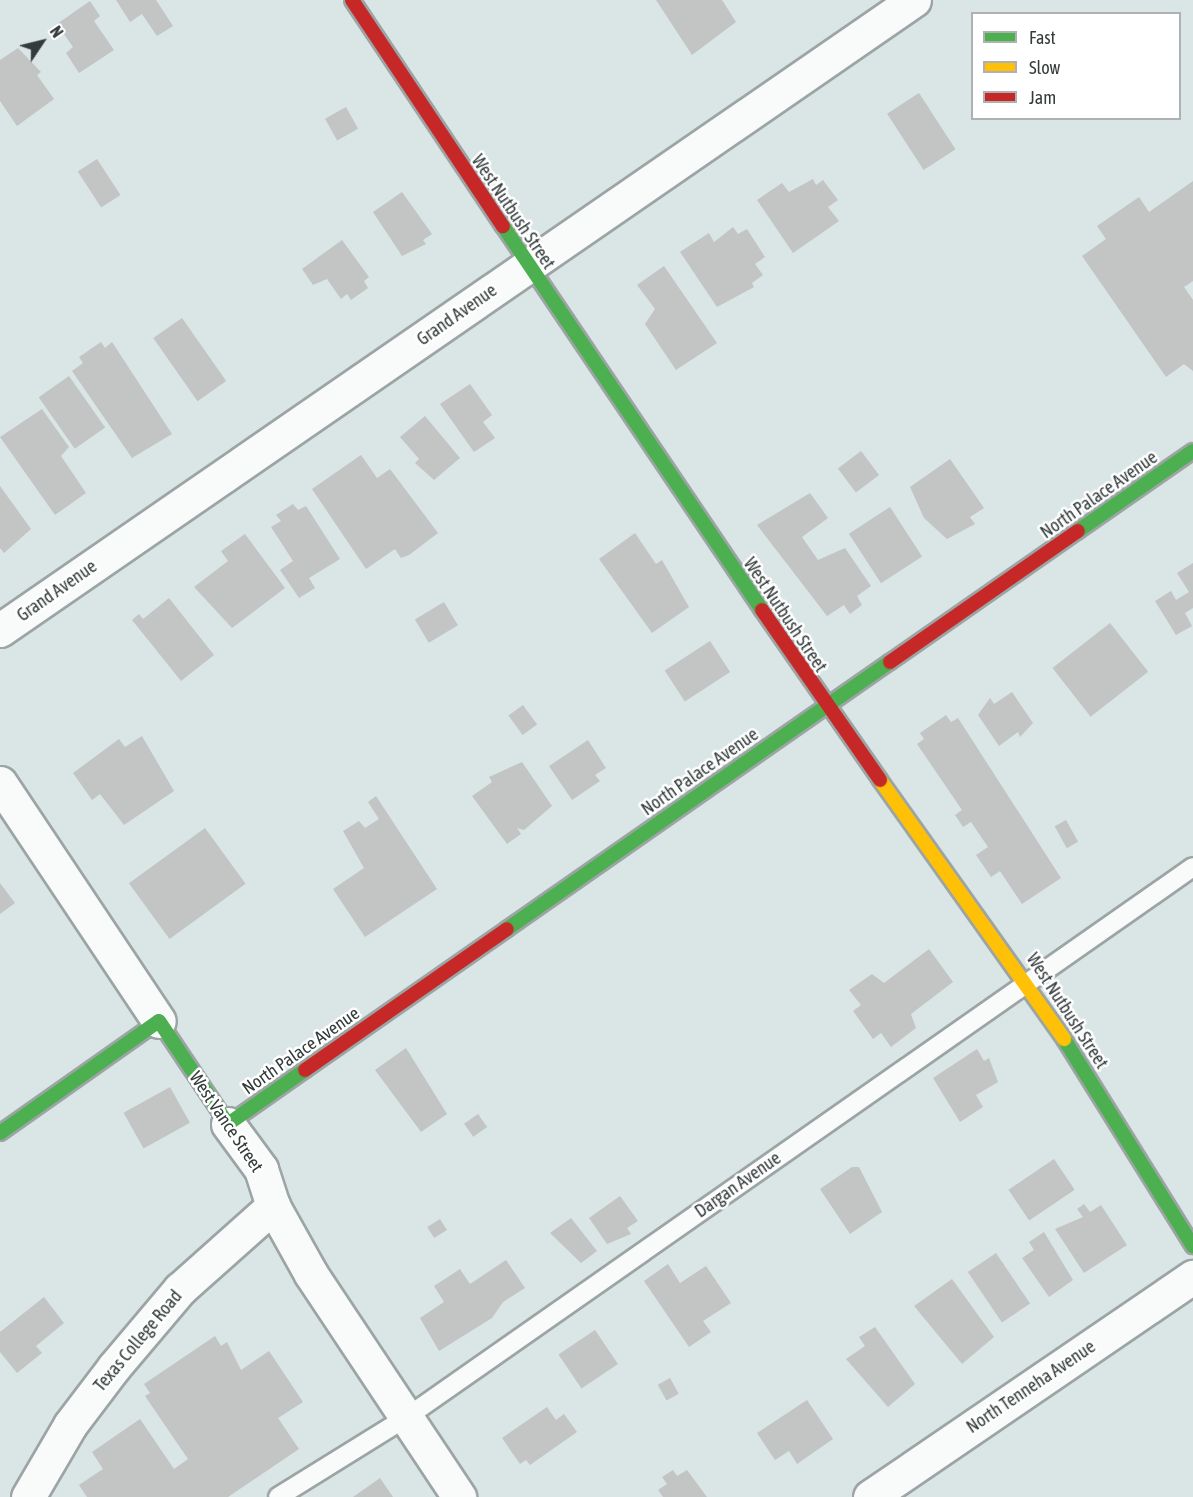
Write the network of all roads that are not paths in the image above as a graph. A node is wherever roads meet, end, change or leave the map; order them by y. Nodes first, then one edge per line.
1 (352, 0) edge
2 (914, 0) edge
3 (527, 266) junction
4 (1193, 451) edge
5 (0, 630) edge
6 (826, 706) junction
7 (0, 783) edge
8 (1193, 867) edge
9 (1029, 982) junction
10 (159, 1021) junction
11 (228, 1124) junction
12 (0, 1133) edge
13 (273, 1206) junction
14 (1193, 1246) edge
15 (1193, 1277) edge
16 (407, 1417) junction
17 (28, 1497) edge
18 (278, 1497) edge
19 (459, 1497) edge
20 (870, 1497) edge

1 - 3 street, West Nutbush Street
2 - 3 street, Grand Avenue
3 - 5 street, Grand Avenue
3 - 6 street, West Nutbush Street
4 - 6 street, North Palace Avenue
6 - 9 street, West Nutbush Street
6 - 11 street, North Palace Avenue
7 - 10 street, West Vance Street
8 - 9 lane, Dargan Avenue
9 - 14 street, West Nutbush Street
9 - 16 lane, Dargan Avenue
10 - 11 street, West Vance Street
10 - 12 street
11 - 13 street, West Vance Street
13 - 16 street, West Vance Street
13 - 17 street, Texas College Road
15 - 20 street, North Tenneha Avenue
16 - 18 lane, Dargan Avenue
16 - 19 street, West Vance Street

